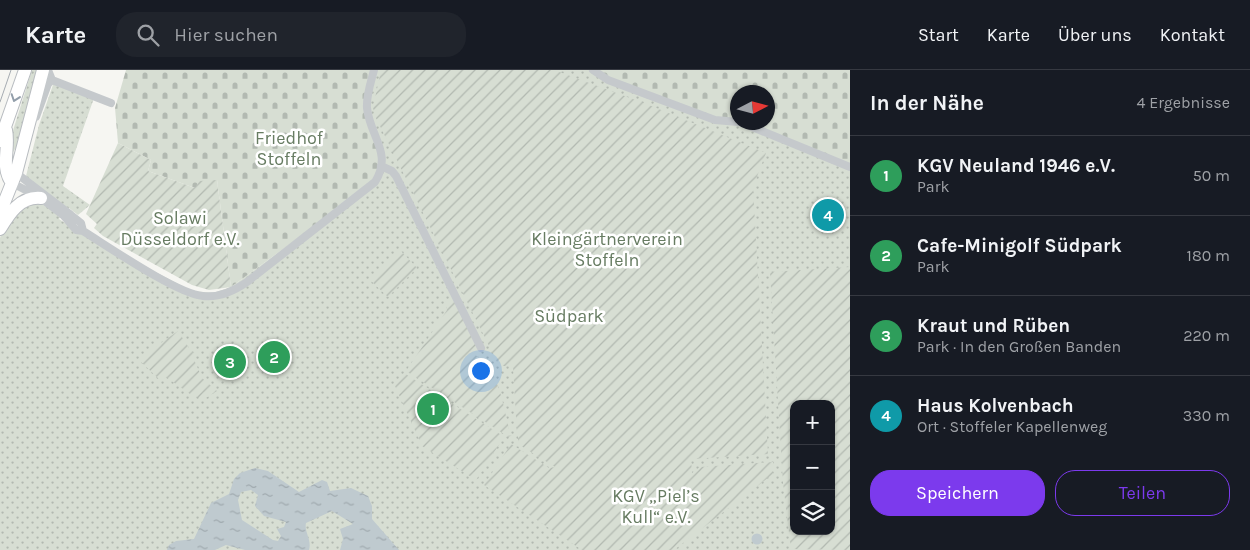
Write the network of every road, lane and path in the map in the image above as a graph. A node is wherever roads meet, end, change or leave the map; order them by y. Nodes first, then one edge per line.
1 (25, 70) edge
2 (43, 70) edge
3 (48, 70) edge
4 (374, 70) edge
5 (593, 70) edge
6 (52, 80) junction
7 (111, 104) dead end
8 (730, 120) edge
9 (3, 128) edge
10 (759, 130) edge
11 (0, 141) edge
12 (23, 147) junction
13 (381, 166) junction
14 (850, 167) edge
15 (14, 178) junction
16 (41, 198) junction
17 (0, 212) edge
18 (64, 213) junction
19 (0, 230) edge
20 (481, 348) dead end

1 -> 9 main road
2 - 12 main road
3 - 6 street
4 - 13 street
5 - 8 street
6 - 7 street
6 - 12 street
9 - 11 main road
9 - 15 main road
10 - 14 street
12 - 15 main road
13 - 18 street
13 - 20 street
15 - 16 street
15 - 17 main road
15 - 18 street
16 - 18 street
16 - 19 main road

